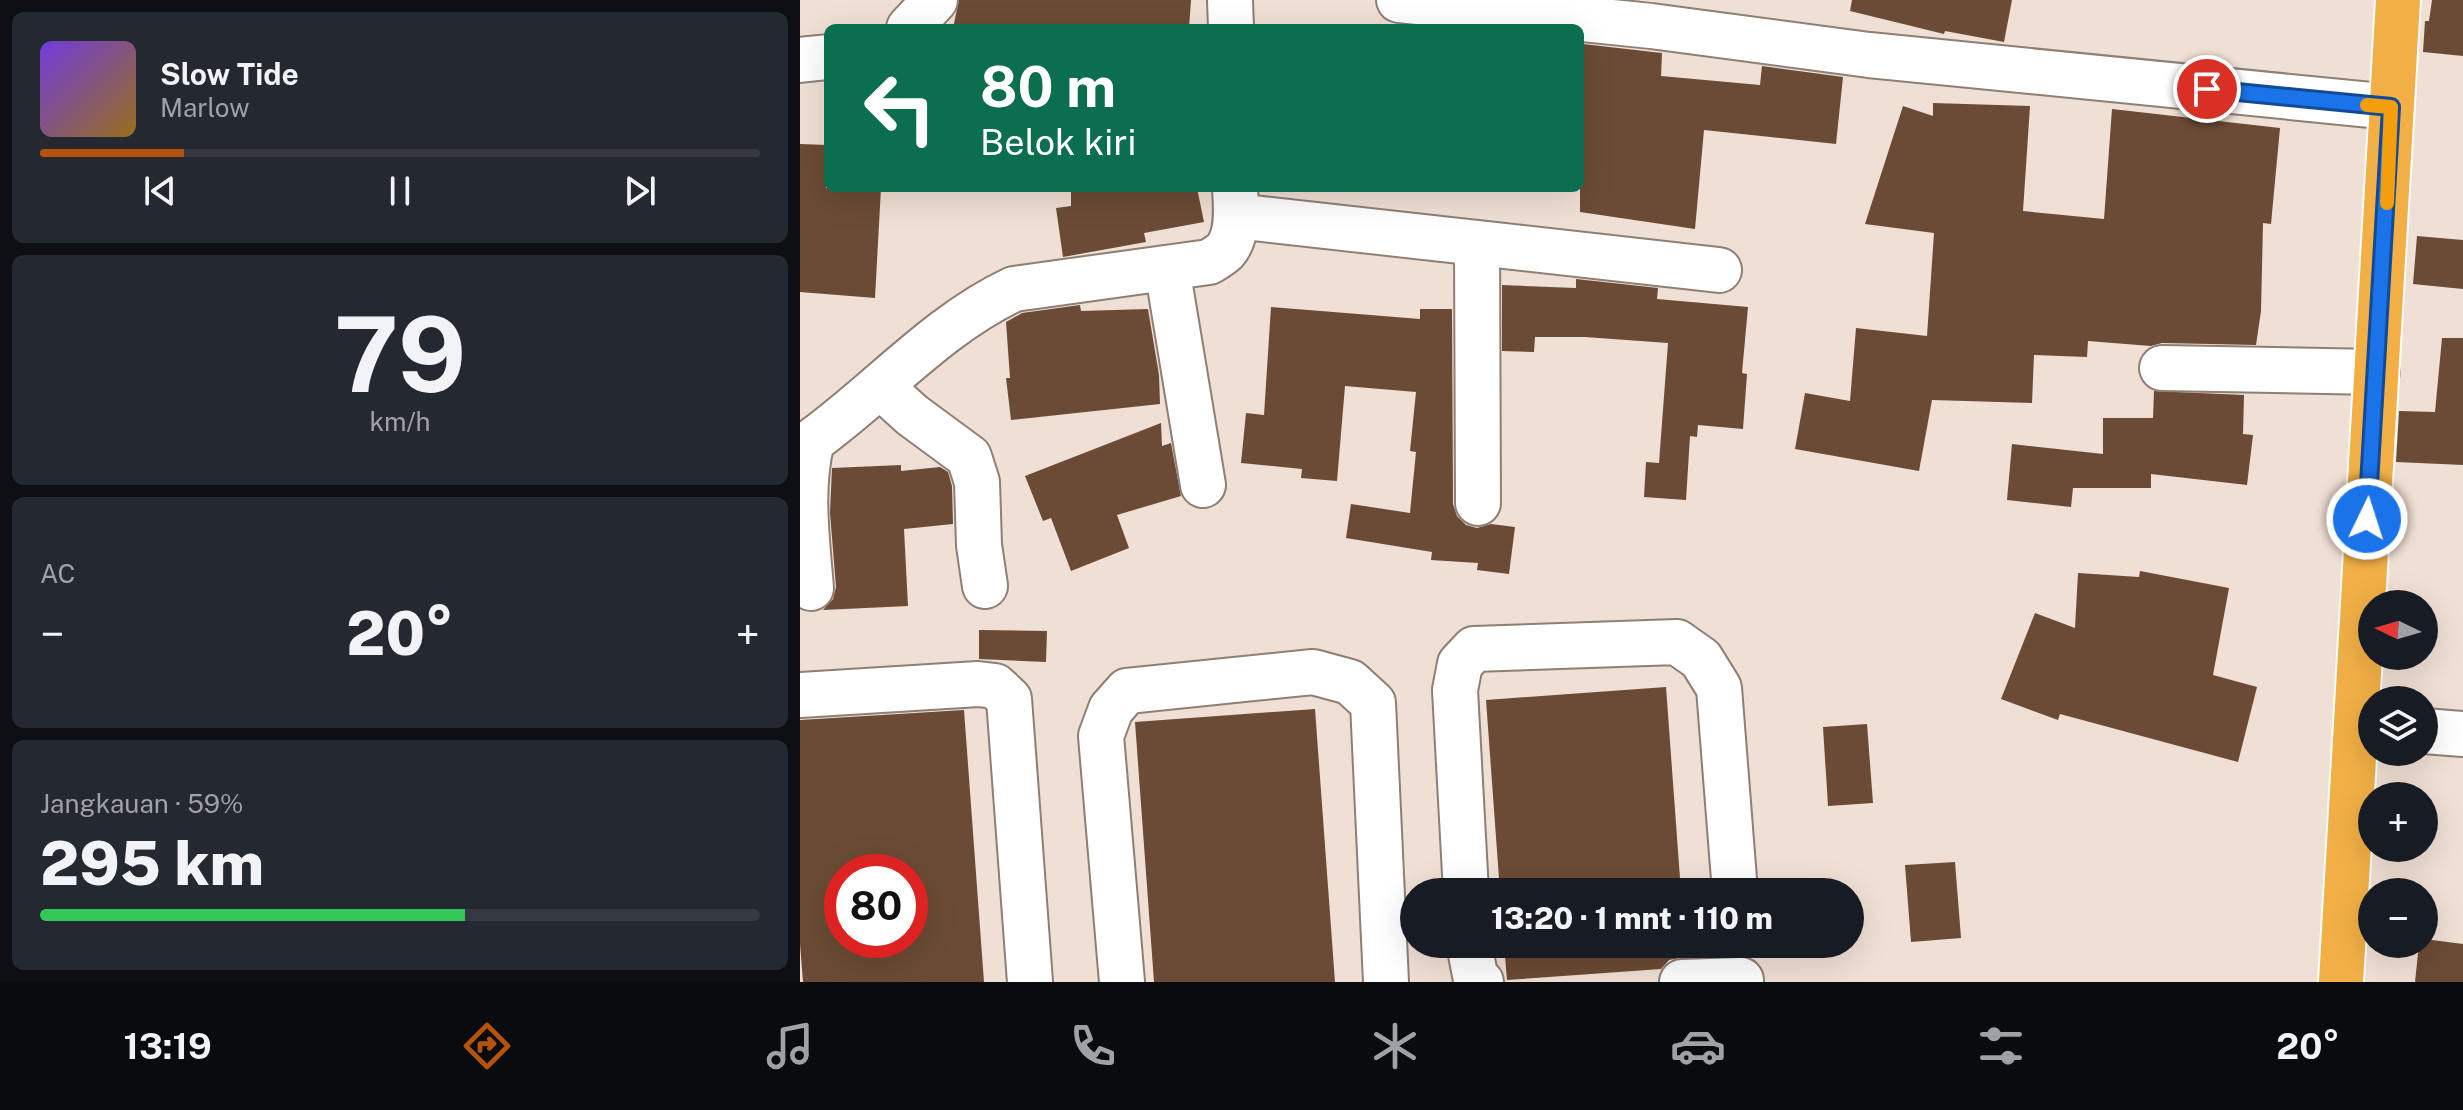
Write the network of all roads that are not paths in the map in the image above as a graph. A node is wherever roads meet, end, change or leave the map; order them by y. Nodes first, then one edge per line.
1 (935, 0) edge
2 (1230, 0) edge
3 (1399, 0) edge
4 (2398, 0) edge
5 (913, 24) edge
6 (1231, 24) edge
7 (824, 57) edge
8 (800, 60) edge
9 (2391, 107) junction
10 (1236, 202) edge
11 (1477, 245) junction
12 (1167, 268) junction
13 (1719, 270) dead end
14 (2162, 368) dead end
15 (2377, 372) junction
16 (880, 386) junction
17 (1203, 485) dead end
18 (1478, 503) dead end
19 (985, 586) dead end
20 (811, 588) dead end
21 (2365, 686) edge
22 (800, 695) edge
23 (2438, 732) edge
24 (2463, 734) edge
25 (2360, 766) edge
26 (1465, 878) edge
27 (1734, 878) edge
28 (1472, 958) edge
29 (1740, 969) edge
30 (1030, 982) edge
31 (1122, 982) edge
32 (1386, 982) edge
33 (1481, 982) edge
34 (1682, 982) edge
35 (2341, 982) edge

1 - 5 street
2 - 6 street
3 - 9 street
4 - 9 highway
7 - 8 street
9 - 15 highway
10 - 11 street
10 - 12 street
11 - 13 street
11 - 18 street
12 - 16 street
12 - 17 street
14 - 15 street
15 - 21 highway
16 - 19 street
16 - 20 street
22 - 30 street
23 - 24 street
25 - 35 highway
26 - 27 street
28 - 33 street
29 - 34 street
31 - 32 street

